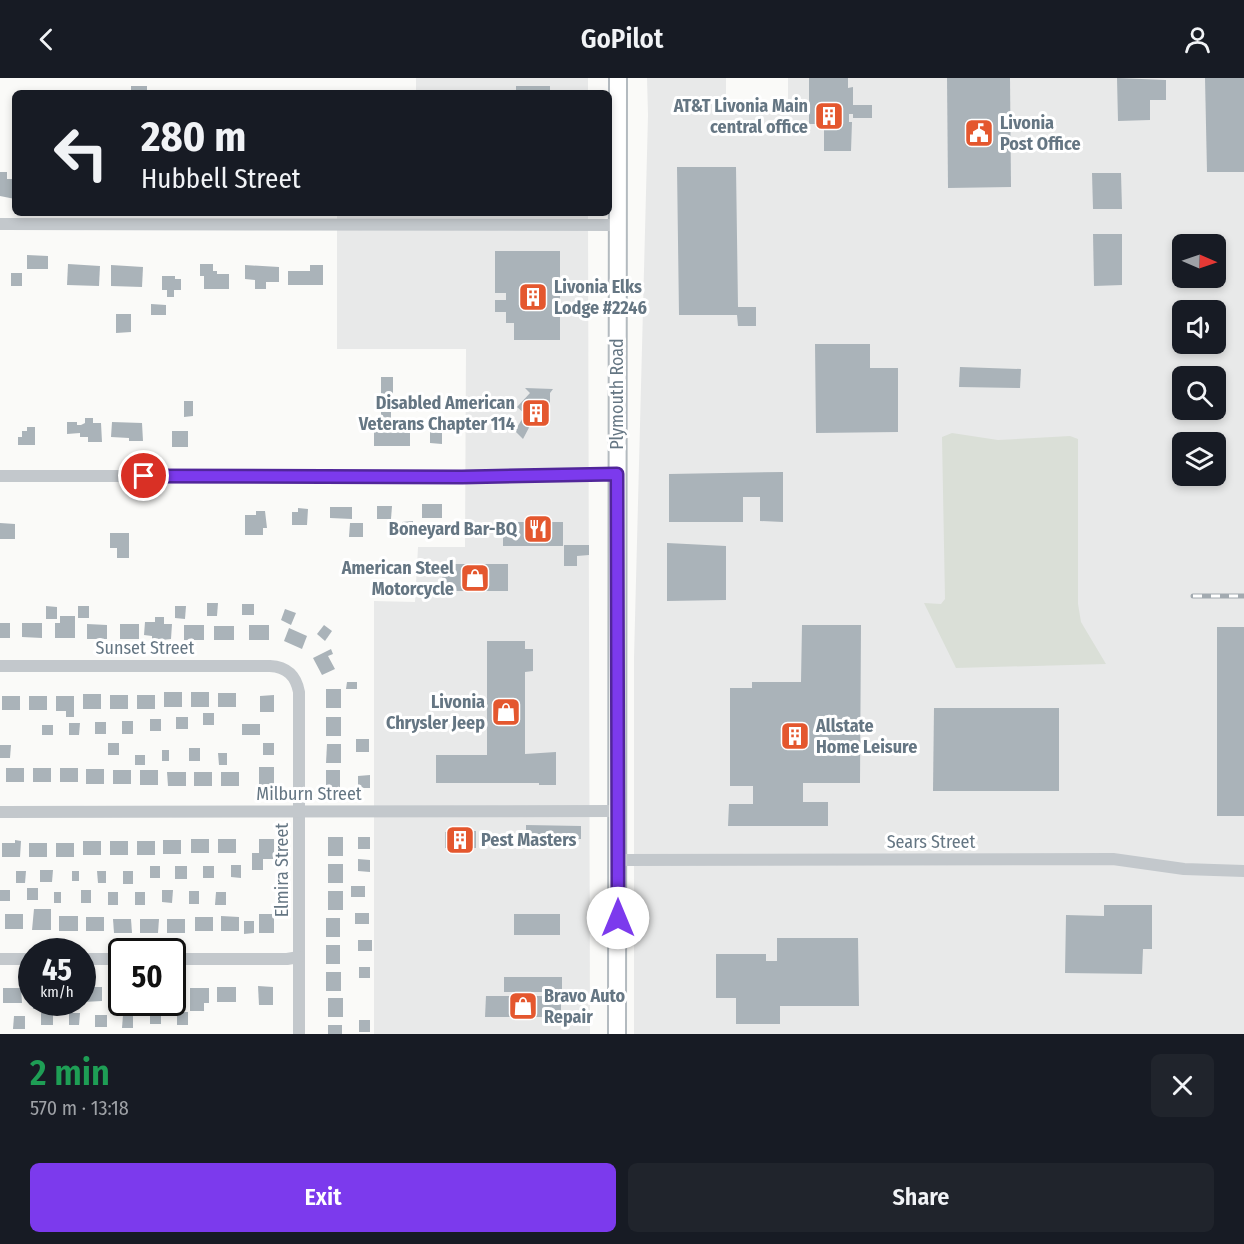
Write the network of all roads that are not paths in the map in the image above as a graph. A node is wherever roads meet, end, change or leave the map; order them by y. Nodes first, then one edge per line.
1 (618, 78) edge
2 (0, 224) edge
3 (617, 225) junction
4 (617, 474) junction
5 (0, 476) edge
6 (0, 666) edge
7 (289, 672) joint
8 (618, 811) junction
9 (0, 812) edge
10 (300, 812) junction
11 (618, 860) junction
12 (1244, 871) edge
13 (299, 957) junction
14 (0, 959) edge
15 (18, 959) edge
16 (186, 959) edge
17 (299, 1034) edge
18 (617, 1034) edge

1 - 3 main road, Plymouth Road
2 - 3 street
3 - 4 main road, Plymouth Road
4 - 5 street
4 - 8 main road, Plymouth Road
6 - 7 street, Sunset Street
7 - 10 street, Elmira Street
8 - 10 street, Milburn Street
8 - 11 main road, Plymouth Road
9 - 10 street, Milburn Street
10 - 13 street, Elmira Street
11 - 12 street, Sears Street
11 - 18 main road, Plymouth Road
13 - 16 street
13 - 17 street, Elmira Street
14 - 15 street

